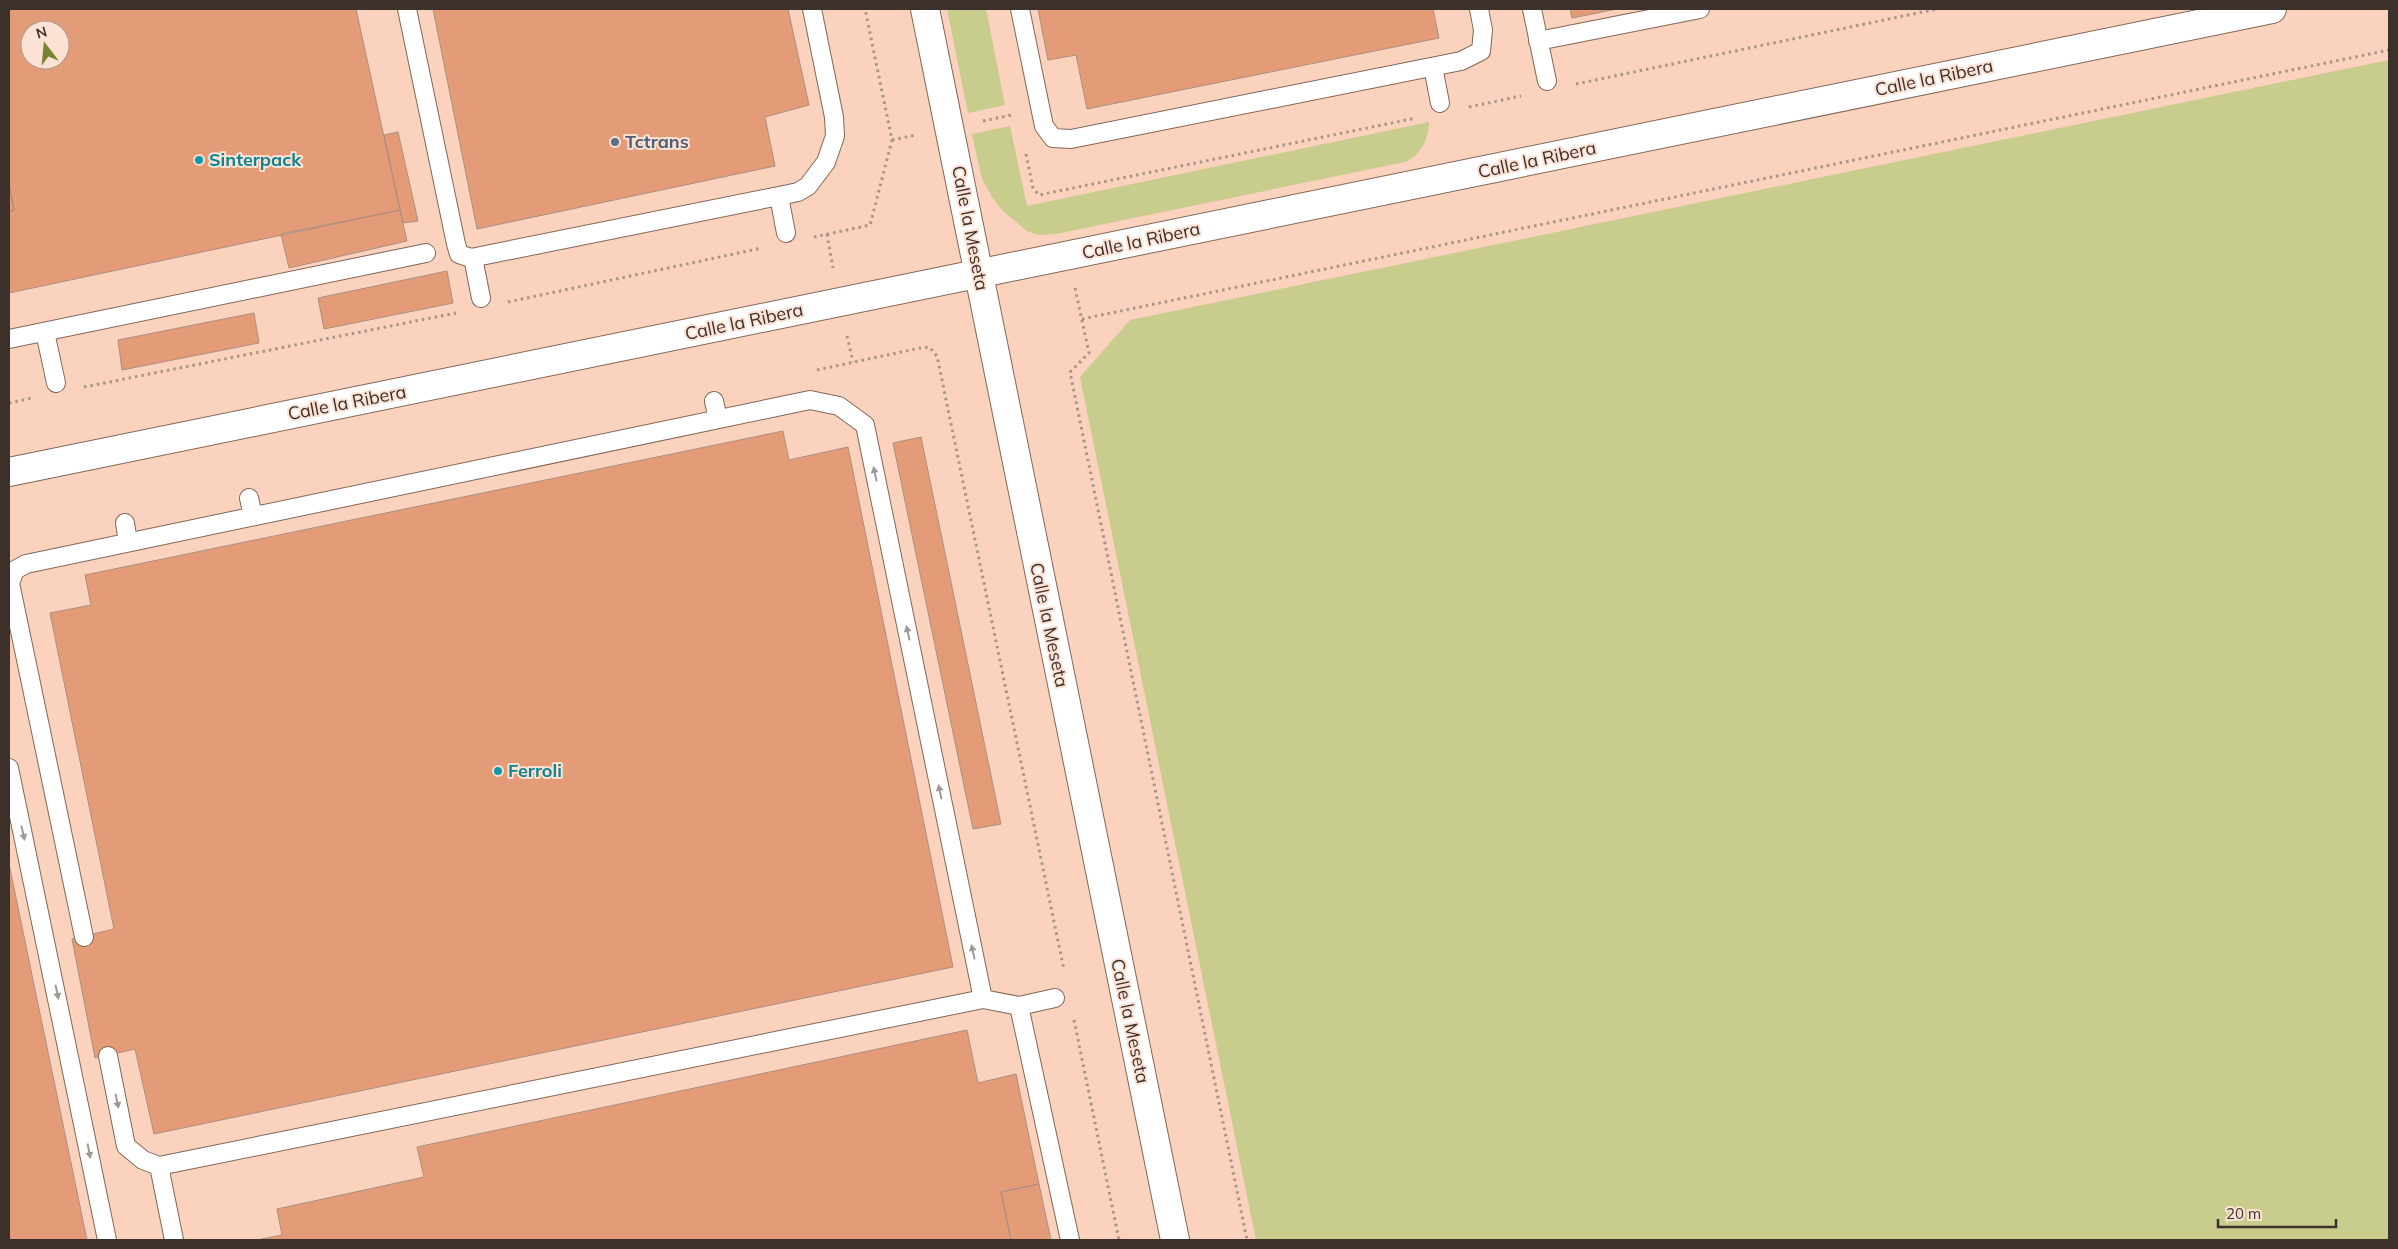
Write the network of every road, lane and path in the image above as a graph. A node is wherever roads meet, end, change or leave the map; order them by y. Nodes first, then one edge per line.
1 (407, 9) edge
2 (812, 9) edge
3 (925, 9) edge
4 (1020, 9) edge
5 (1479, 9) edge
6 (1532, 9) edge
7 (1700, 9) edge
8 (1937, 9) edge
9 (2272, 9) edge
10 (1538, 41) junction
11 (2389, 50) edge
12 (1433, 68) junction
13 (1547, 81) dead end
14 (1568, 86) dead end
15 (1529, 94) dead end
16 (1440, 103) dead end
17 (1461, 108) dead end
18 (1423, 116) dead end
19 (1025, 151) dead end
20 (779, 196) junction
21 (786, 233) dead end
22 (426, 253) dead end
23 (473, 258) junction
24 (979, 274) junction
25 (1074, 285) dead end
26 (481, 298) dead end
27 (1082, 319) junction
28 (45, 332) junction
29 (9, 339) edge
30 (815, 370) dead end
31 (56, 383) dead end
32 (714, 401) dead end
33 (718, 418) junction
34 (9, 472) edge
35 (249, 498) dead end
36 (253, 516) junction
37 (124, 523) dead end
38 (128, 542) junction
39 (9, 768) edge
40 (84, 936) dead end
41 (1065, 976) dead end
42 (1055, 998) dead end
43 (983, 999) junction
44 (1019, 1006) junction
45 (1073, 1015) dead end
46 (108, 1056) dead end
47 (159, 1166) junction
48 (107, 1240) edge
49 (174, 1240) edge
50 (1070, 1240) edge
51 (1119, 1240) edge
52 (1175, 1240) edge
53 (1247, 1240) edge

1 - 23 lane
2 - 20 lane
3 - 24 street, Calle la Meseta
4 - 12 lane
5 - 12 lane
6 - 10 lane
7 - 10 lane
8 - 14 path
9 - 24 street, Calle la Ribera
10 - 13 lane
11 - 27 path
12 - 16 lane
15 - 17 path
18 - 19 path
20 - 21 lane
20 - 23 lane
22 - 28 lane
23 - 26 lane
24 - 34 street, Calle la Ribera
24 - 52 street, Calle la Meseta
25 - 27 path
27 - 53 path
28 - 29 lane
28 - 31 lane
30 - 41 path
32 - 33 lane
33 - 36 lane
43 -> 33 lane
35 - 36 lane
36 - 38 lane
37 - 38 lane
38 - 40 lane
39 -> 48 lane
42 - 44 lane
43 - 44 lane
43 - 47 lane
44 - 50 lane
45 - 51 path
46 -> 47 lane
47 - 49 lane

